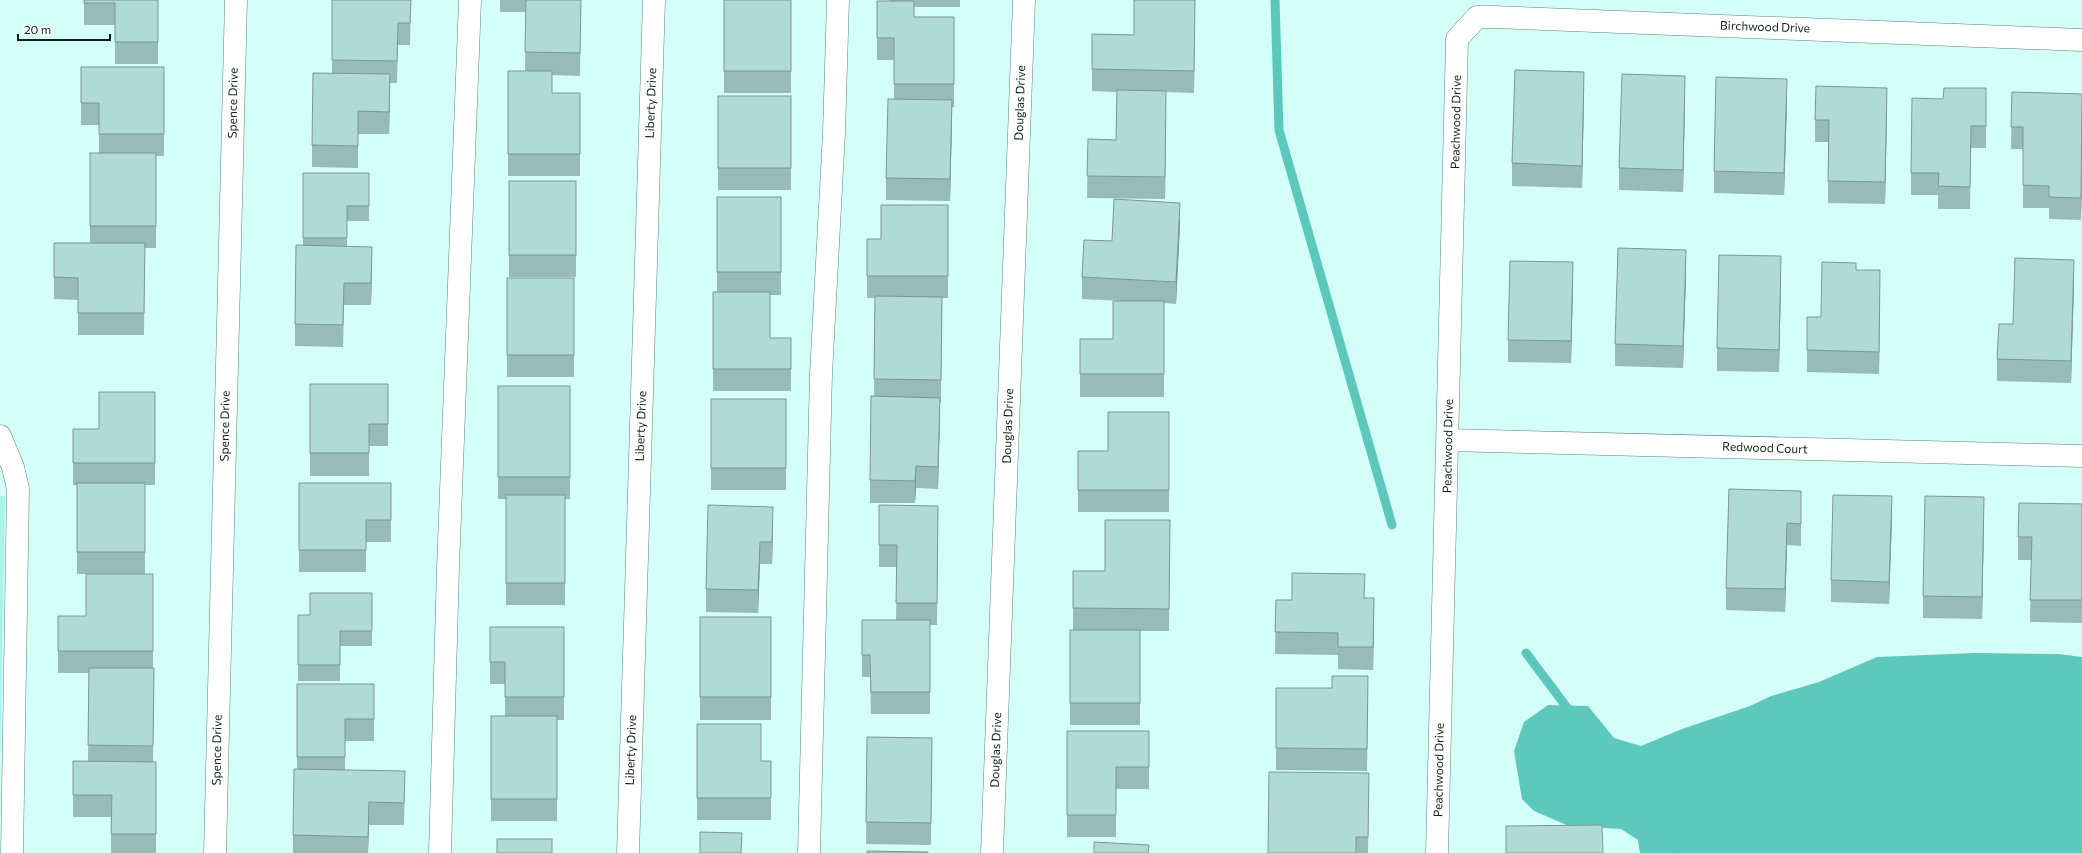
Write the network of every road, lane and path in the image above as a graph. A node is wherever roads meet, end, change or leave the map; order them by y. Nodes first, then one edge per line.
1 (236, 0) edge
2 (470, 0) edge
3 (654, 0) edge
4 (838, 0) edge
5 (1024, 0) edge
6 (1457, 39) joint
7 (2082, 40) edge
8 (0, 436) edge
9 (1448, 440) junction
10 (2082, 456) edge
11 (12, 853) edge
12 (215, 853) edge
13 (440, 853) edge
14 (628, 853) edge
15 (810, 853) edge
16 (992, 853) edge
17 (1437, 853) edge

1 - 12 street, Spence Drive
2 - 13 street
3 - 14 street, Liberty Drive
4 - 15 street
5 - 16 street, Douglas Drive
6 - 7 street, Birchwood Drive
6 - 9 street, Peachwood Drive
8 - 11 street
9 - 10 street, Redwood Court
9 - 17 street, Peachwood Drive

